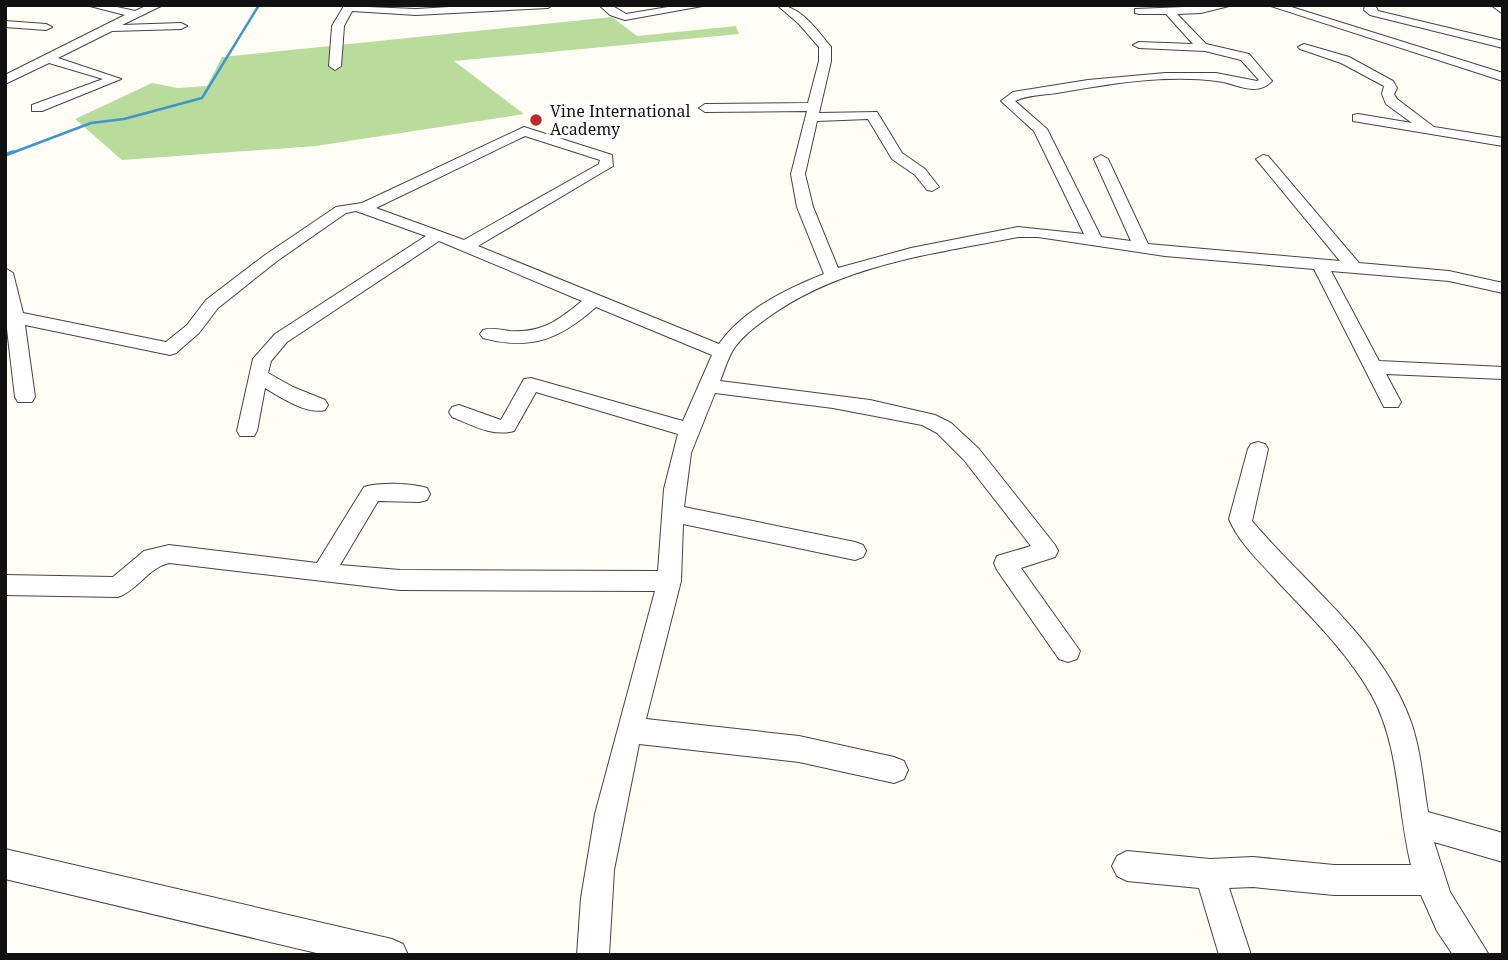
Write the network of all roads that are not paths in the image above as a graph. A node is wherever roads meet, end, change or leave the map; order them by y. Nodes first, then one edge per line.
1 (91, 5) edge
2 (158, 5) edge
3 (548, 5) edge
4 (604, 5) edge
5 (703, 5) edge
6 (782, 5) edge
7 (1228, 5) edge
8 (1273, 5) edge
9 (1370, 5) edge
10 (1497, 5) edge
11 (113, 7) edge
12 (481, 7) edge
13 (1503, 8) edge
14 (1139, 11) dead end
15 (1169, 11) junction
16 (130, 19) junction
17 (5, 24) edge
18 (46, 27) dead end
19 (107, 29) junction
20 (1503, 45) edge
21 (1139, 46) dead end
22 (1304, 47) dead end
23 (1203, 48) junction
24 (50, 59) junction
25 (335, 66) dead end
26 (1503, 77) edge
27 (5, 80) edge
28 (37, 108) dead end
29 (705, 108) dead end
30 (812, 112) junction
31 (1357, 118) dead end
32 (1429, 129) junction
33 (1503, 142) edge
34 (1101, 159) dead end
35 (1263, 159) dead end
36 (932, 187) dead end
37 (365, 207) junction
38 (438, 235) junction
39 (1095, 241) junction
40 (464, 247) junction
41 (1142, 248) junction
42 (1320, 265) junction
43 (1354, 268) junction
44 (5, 273) edge
45 (832, 274) junction
46 (1503, 288) edge
47 (593, 300) junction
48 (15, 317) junction
49 (489, 334) dead end
50 (721, 352) junction
51 (1375, 367) junction
52 (1503, 373) edge
53 (260, 376) junction
54 (709, 386) junction
55 (25, 397) dead end
56 (1391, 402) dead end
57 (318, 405) dead end
58 (459, 412) dead end
59 (689, 430) junction
60 (247, 431) dead end
61 (1258, 449) dead end
62 (419, 494) dead end
63 (672, 513) junction
64 (855, 551) dead end
65 (323, 573) junction
66 (669, 581) junction
67 (5, 585) edge
68 (1068, 651) dead end
69 (629, 730) junction
70 (894, 770) dead end
71 (1417, 823) junction
72 (1503, 848) edge
73 (5, 864) edge
74 (1127, 866) dead end
75 (1210, 873) junction
76 (1428, 880) junction
77 (392, 955) edge
78 (593, 955) edge
79 (1235, 955) edge
80 (1473, 955) edge

1 - 11 street
2 - 16 street
3 - 12 street
4 - 5 street
6 - 30 street
7 - 15 street
8 - 26 street
9 - 20 street
10 - 13 street
11 - 16 street
12 - 25 street
14 - 15 street
15 - 23 street
16 - 19 street
16 - 19 street
17 - 18 street
19 - 24 street
21 - 23 street
22 - 32 street
23 - 39 street
24 - 27 street
24 - 28 street
29 - 30 street
30 - 36 street
30 - 45 street
31 - 32 street
32 - 33 street
34 - 41 street
35 - 43 street
37 - 38 street
37 - 40 street
37 - 48 street
38 - 40 street
38 - 53 street
39 - 41 street
39 - 45 street
40 - 47 street
41 - 42 street
42 - 43 street
42 - 51 street
43 - 46 street
44 - 48 street
45 - 50 street
47 - 49 street
47 - 50 street
48 - 55 street
50 - 54 street
51 - 52 street
51 - 56 street
53 - 57 street
53 - 60 street
54 - 59 street
54 - 68 street
58 - 59 street
59 - 63 street
61 - 71 street
62 - 65 street
63 - 64 street
63 - 66 street
65 - 66 street
65 - 67 street
66 - 69 street
69 - 70 street
69 - 78 street
71 - 72 street
71 - 76 street
73 - 77 street
74 - 75 street
75 - 76 street
75 - 79 street
76 - 80 street

